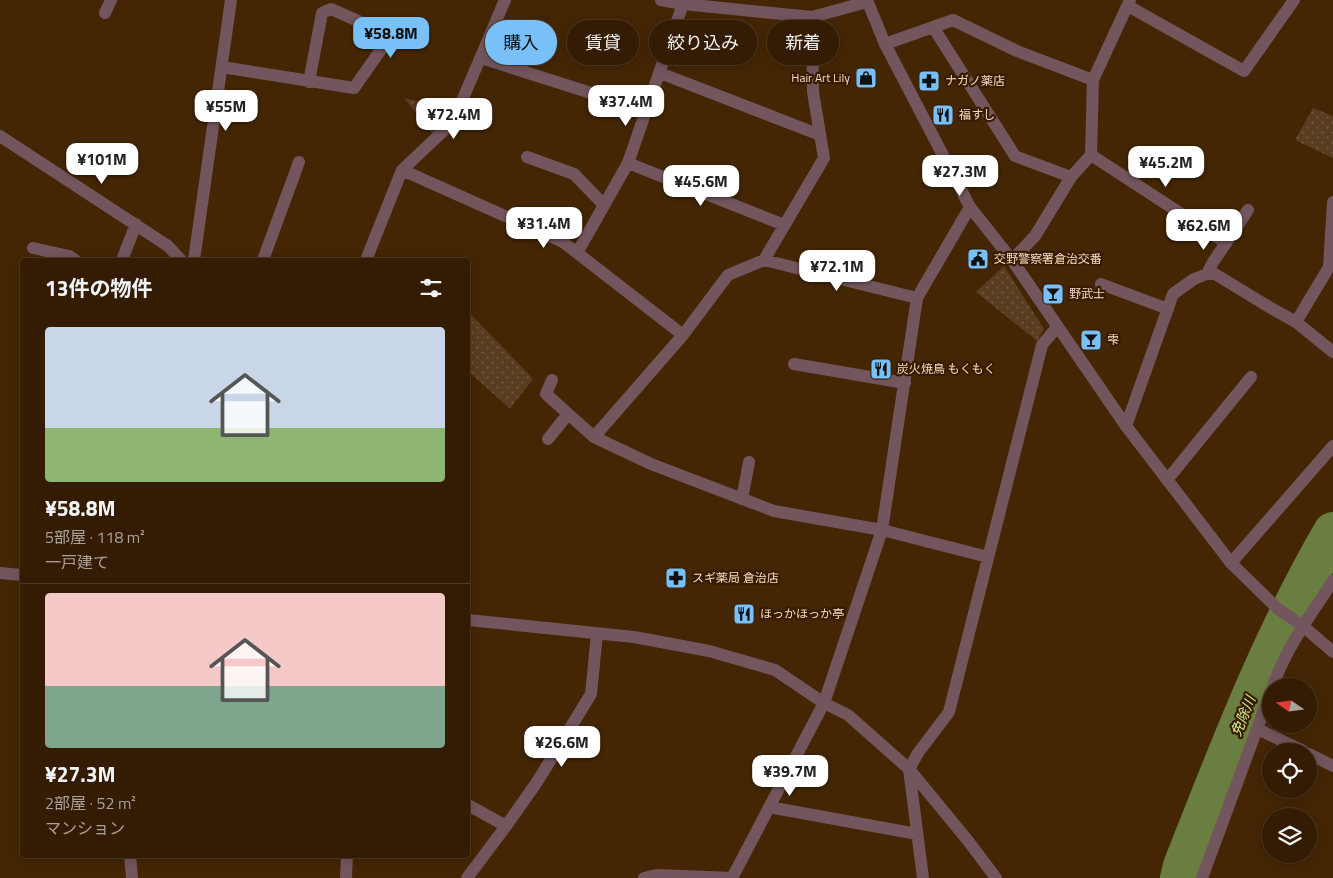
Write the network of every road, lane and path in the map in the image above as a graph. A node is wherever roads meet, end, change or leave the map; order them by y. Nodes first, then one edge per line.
1 (112, 0) edge
2 (231, 0) edge
3 (505, 0) edge
4 (661, 0) edge
5 (1294, 0) edge
6 (867, 1) edge
7 (1129, 3) edge
8 (684, 4) junction
9 (737, 5) edge
10 (105, 13) dead end
11 (812, 17) junction
12 (933, 27) junction
13 (885, 44) junction
14 (480, 58) junction
15 (222, 67) junction
16 (660, 73) junction
17 (1093, 80) junction
18 (309, 82) junction
19 (591, 93) dead end
20 (820, 135) junction
21 (0, 136) edge
22 (1091, 155) junction
23 (527, 157) dead end
24 (299, 162) dead end
25 (628, 162) junction
26 (402, 170) junction
27 (1071, 177) junction
28 (1333, 202) edge
29 (604, 204) junction
30 (970, 207) junction
31 (1248, 210) dead end
32 (136, 224) junction
33 (784, 225) junction
34 (1226, 243) junction
35 (33, 248) dead end
36 (577, 253) junction
37 (72, 258) edge
38 (123, 258) edge
39 (180, 258) edge
40 (194, 258) edge
41 (264, 258) edge
42 (367, 258) edge
43 (764, 260) junction
44 (1012, 260) junction
45 (1207, 274) junction
46 (1102, 284) dead end
47 (917, 298) junction
48 (1168, 309) junction
49 (1296, 322) junction
50 (1057, 326) junction
51 (683, 335) junction
52 (1333, 352) edge
53 (794, 364) dead end
54 (1251, 377) dead end
55 (552, 380) dead end
56 (905, 383) junction
57 (568, 414) junction
58 (1126, 426) junction
59 (594, 437) junction
60 (548, 439) dead end
61 (1333, 446) edge
62 (749, 462) dead end
63 (1167, 480) junction
64 (742, 499) junction
65 (882, 530) junction
66 (988, 557) junction
67 (1230, 563) junction
68 (0, 573) edge
69 (20, 575) edge
70 (1333, 581) edge
71 (470, 620) edge
72 (1302, 626) junction
73 (597, 634) junction
74 (1333, 652) edge
75 (1276, 678) edge
76 (824, 702) junction
77 (1262, 717) edge
78 (1258, 729) junction
79 (1287, 743) edge
80 (1317, 758) edge
81 (1333, 766) edge
82 (909, 770) junction
83 (470, 806) edge
84 (769, 807) junction
85 (506, 826) junction
86 (917, 834) junction
87 (130, 858) edge
88 (347, 858) edge
89 (132, 878) edge
90 (346, 878) edge
91 (467, 878) edge
92 (644, 878) edge
93 (733, 878) edge
94 (923, 878) edge
95 (996, 878) edge
96 (1202, 878) edge

1 - 10 street
2 - 15 street
3 - 14 street
4 - 8 street
5 - 7 street
6 - 11 street
6 - 13 street
7 - 17 street
8 - 9 street
8 - 16 street
9 - 11 street
11 - 20 street
12 - 13 street
12 - 17 street
12 - 27 street
13 - 30 street
14 - 19 street
14 - 26 street
15 - 18 street
15 - 40 street
16 - 20 street
16 - 25 street
17 - 22 street
18 - 18 street
20 - 33 street
21 - 32 street
22 - 27 street
22 - 34 street
23 - 29 street
24 - 41 street
25 - 29 street
25 - 33 street
26 - 36 street
26 - 42 street
27 - 44 street
28 - 49 street
29 - 36 street
30 - 44 street
30 - 47 street
31 - 34 street
32 - 38 street
32 - 39 street
33 - 43 street
34 - 45 street
35 - 37 street
36 - 51 street
43 - 47 street
43 - 51 street
44 - 50 street
45 - 48 street
45 - 49 street
46 - 48 street
47 - 56 street
48 - 58 street
49 - 52 street
50 - 58 street
50 - 66 street
51 - 59 street
53 - 56 street
54 - 63 street
55 - 57 street
56 - 65 street
57 - 59 street
57 - 60 street
58 - 63 street
59 - 64 street
61 - 67 street
62 - 64 street
63 - 67 street
64 - 65 street
65 - 66 street
65 - 76 street
66 - 82 street
67 - 72 street
68 - 69 street
70 - 72 street
71 - 73 street
72 - 74 street
72 - 75 street
73 - 76 street
73 - 85 street
76 - 82 street
76 - 84 street
77 - 78 street
78 - 79 street
78 - 96 street
80 - 81 street
82 - 86 street
82 - 95 street
83 - 85 street
84 - 86 street
84 - 93 street
85 - 91 street
86 - 94 street
87 - 89 street
88 - 90 street
92 - 93 street

